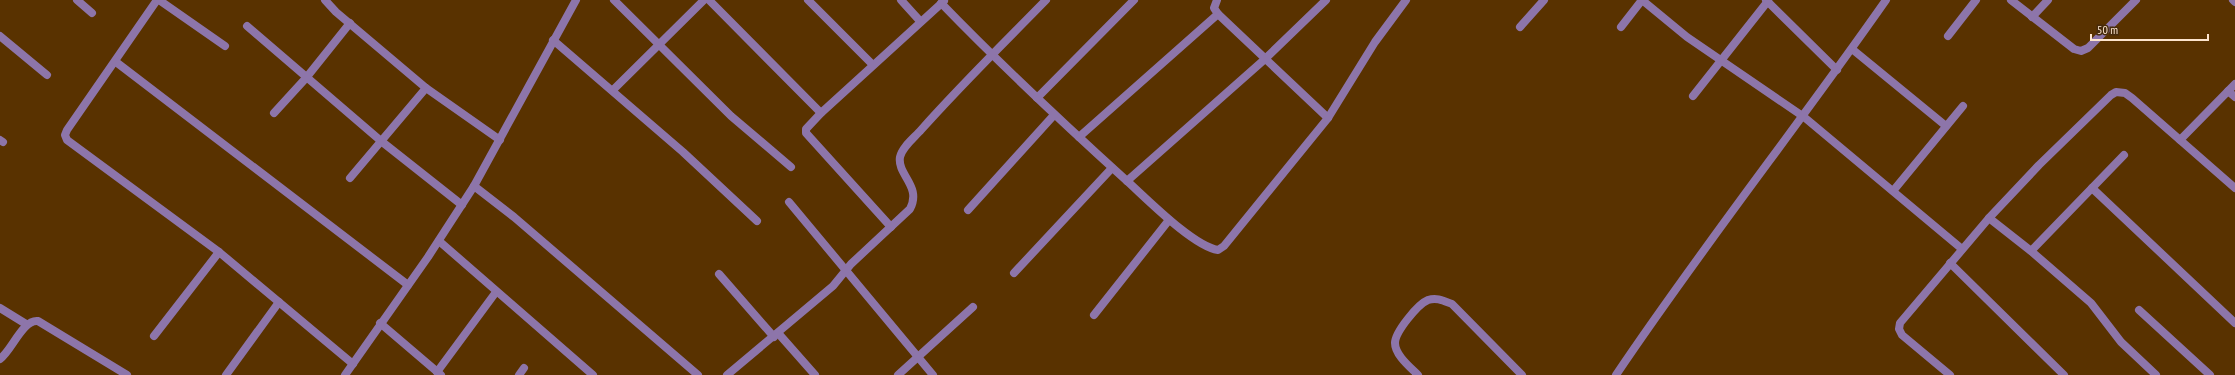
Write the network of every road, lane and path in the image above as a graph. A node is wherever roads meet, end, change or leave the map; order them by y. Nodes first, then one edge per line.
1 (77, 0) edge
2 (158, 0) edge
3 (325, 0) edge
4 (576, 0) edge
5 (614, 0) edge
6 (704, 0) edge
7 (709, 0) edge
8 (808, 0) edge
9 (900, 0) edge
10 (1046, 0) edge
11 (1134, 0) edge
12 (1217, 0) edge
13 (1326, 0) edge
14 (1406, 0) edge
15 (1544, 0) edge
16 (1642, 0) edge
17 (1886, 0) edge
18 (1976, 0) edge
19 (2011, 0) edge
20 (2048, 0) edge
21 (2136, 0) edge
22 (1767, 1) edge
23 (943, 2) edge
24 (92, 12) dead end
25 (1218, 14) junction
26 (2032, 17) junction
27 (920, 21) junction
28 (350, 23) junction
29 (247, 26) dead end
30 (1520, 27) dead end
31 (1621, 27) dead end
32 (0, 36) edge
33 (1948, 36) dead end
34 (553, 40) junction
35 (659, 44) junction
36 (225, 46) dead end
37 (1852, 49) junction
38 (992, 55) junction
39 (1265, 59) junction
40 (1720, 60) junction
41 (116, 62) junction
42 (873, 65) junction
43 (1837, 70) junction
44 (47, 75) dead end
45 (306, 78) junction
46 (2235, 84) edge
47 (426, 88) junction
48 (613, 90) junction
49 (2228, 91) junction
50 (1693, 96) dead end
51 (2235, 97) edge
52 (1036, 98) junction
53 (1963, 106) dead end
54 (274, 113) dead end
55 (821, 113) junction
56 (1054, 115) junction
57 (1804, 117) junction
58 (1328, 118) junction
59 (1946, 126) junction
60 (1079, 137) junction
61 (500, 140) junction
62 (2180, 140) junction
63 (380, 141) junction
64 (2124, 155) dead end
65 (791, 167) dead end
66 (1112, 168) junction
67 (350, 178) dead end
68 (1127, 181) junction
69 (474, 186) junction
70 (2092, 188) junction
71 (2235, 188) edge
72 (1893, 191) junction
73 (789, 202) dead end
74 (462, 205) junction
75 (968, 210) dead end
76 (1989, 218) junction
77 (1169, 220) junction
78 (757, 221) dead end
79 (891, 227) junction
80 (439, 241) junction
81 (1962, 249) junction
82 (2032, 251) junction
83 (219, 252) junction
84 (1950, 263) junction
85 (846, 270) junction
86 (1014, 273) dead end
87 (719, 274) dead end
88 (408, 285) junction
89 (496, 292) junction
90 (279, 302) junction
91 (973, 307) dead end
92 (0, 308) edge
93 (2139, 310) dead end
94 (1094, 314) dead end
95 (380, 323) junction
96 (2235, 323) edge
97 (26, 324) junction
98 (776, 335) junction
99 (154, 336) dead end
100 (917, 357) junction
101 (0, 359) edge
102 (353, 364) junction
103 (524, 368) dead end
104 (439, 373) edge
105 (127, 375) edge
106 (226, 375) edge
107 (346, 375) edge
108 (519, 375) edge
109 (593, 375) edge
110 (698, 375) edge
111 (727, 375) edge
112 (815, 375) edge
113 (898, 375) edge
114 (933, 375) edge
115 (1418, 375) edge
116 (1522, 375) edge
117 (1617, 375) edge
118 (1950, 375) edge
119 (2064, 375) edge
120 (2156, 375) edge
121 (2210, 375) edge

1 - 24 street
2 - 36 street
2 - 41 street
3 - 28 street
4 - 34 street
5 - 35 street
6 - 35 street
7 - 55 street
8 - 42 street
9 - 27 street
10 - 38 street
11 - 52 street
12 - 25 street
13 - 39 street
14 - 58 street
15 - 30 street
16 - 31 street
16 - 40 street
17 - 37 street
18 - 33 street
19 - 26 street
20 - 26 street
21 - 26 street
22 - 40 street
22 - 43 street
23 - 27 street
23 - 38 street
25 - 39 street
25 - 60 street
27 - 42 street
28 - 45 street
28 - 47 street
29 - 45 street
32 - 44 street
34 - 48 street
34 - 61 street
35 - 48 street
35 - 65 street
37 - 43 street
37 - 59 street
38 - 52 street
38 - 79 street
39 - 58 street
39 - 68 street
40 - 50 street
40 - 57 street
41 - 83 street
41 - 88 street
42 - 55 street
43 - 57 street
45 - 54 street
45 - 63 street
46 - 49 street
47 - 61 street
47 - 63 street
48 - 78 street
49 - 51 street
49 - 62 street
52 - 56 street
53 - 59 street
55 - 79 street
56 - 60 street
56 - 75 street
57 - 72 street
57 - 117 street
58 - 77 street
59 - 72 street
60 - 66 street
61 - 69 street
62 - 71 street
62 - 76 street
63 - 67 street
63 - 74 street
64 - 70 street
66 - 68 street
66 - 86 street
68 - 77 street
69 - 74 street
69 - 110 street
70 - 82 street
70 - 96 street
72 - 81 street
73 - 85 street
74 - 80 street
76 - 81 street
76 - 82 street
77 - 94 street
79 - 85 street
80 - 88 street
80 - 89 street
81 - 84 street
82 - 120 street
83 - 90 street
83 - 99 street
84 - 118 street
84 - 119 street
85 - 98 street
85 - 100 street
87 - 98 street
88 - 95 street
89 - 104 street
89 - 109 street
90 - 102 street
90 - 106 street
91 - 100 street
92 - 97 street
93 - 121 street
95 - 102 street
95 - 104 street
97 - 101 street
97 - 105 street
98 - 111 street
98 - 112 street
100 - 113 street
100 - 114 street
102 - 107 street
103 - 108 street
115 - 116 street

